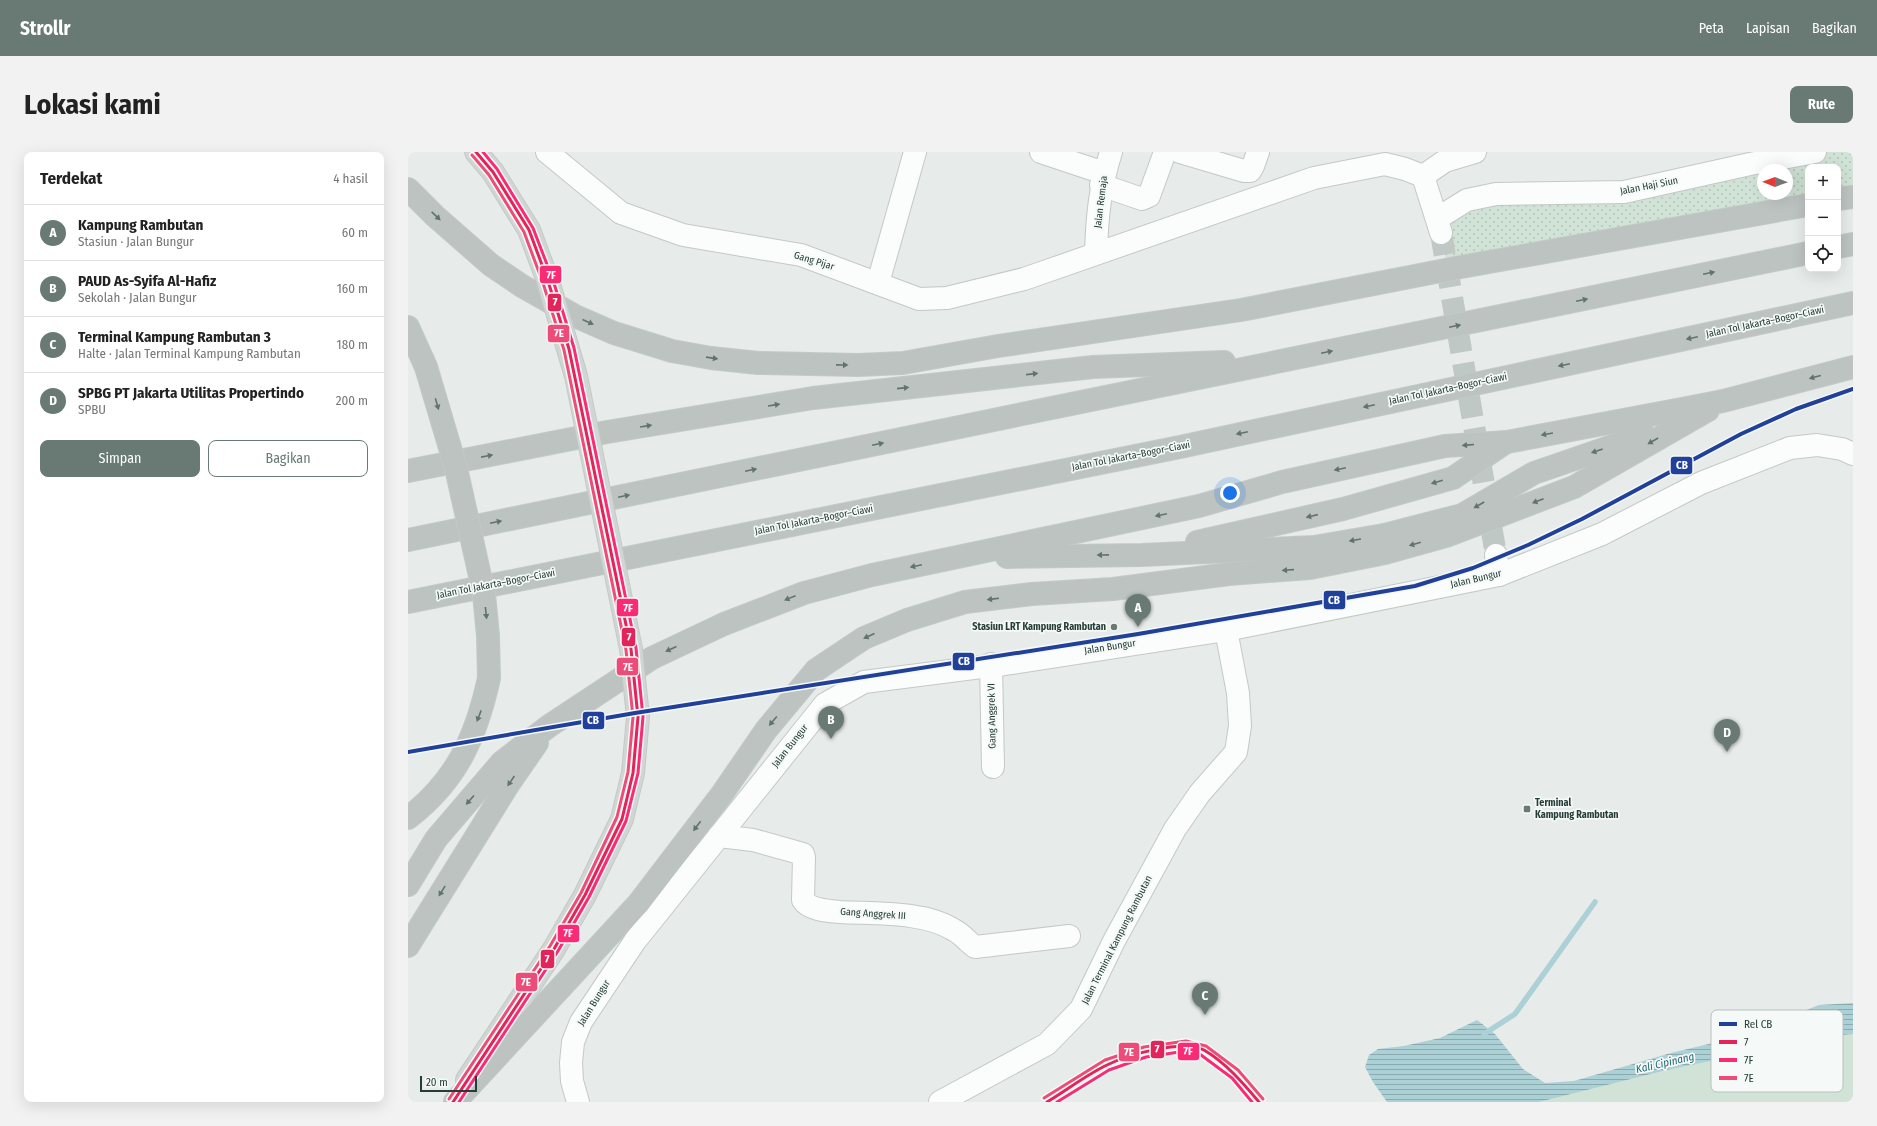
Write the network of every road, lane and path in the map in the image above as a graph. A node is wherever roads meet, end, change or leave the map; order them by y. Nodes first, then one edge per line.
1 (476, 152) edge
2 (547, 152) edge
3 (915, 152) edge
4 (1041, 152) edge
5 (1111, 152) edge
6 (1165, 152) edge
7 (1180, 152) edge
8 (1258, 152) edge
9 (1473, 152) edge
10 (1815, 152) edge
11 (1424, 176) junction
12 (1103, 179) junction
13 (408, 189) edge
14 (1853, 197) edge
15 (1841, 199) edge
16 (1805, 206) edge
17 (1853, 244) edge
18 (1841, 246) edge
19 (1096, 253) junction
20 (1805, 254) edge
21 (878, 283) junction
22 (1853, 303) edge
23 (408, 327) edge
24 (1289, 360) junction
25 (1853, 367) edge
26 (1723, 401) junction
27 (1682, 409) junction
28 (1507, 442) junction
29 (1853, 454) edge
30 (408, 472) edge
31 (408, 540) edge
32 (1142, 554) junction
33 (954, 558) junction
34 (408, 602) edge
35 (1226, 630) junction
36 (991, 664) junction
37 (549, 726) junction
38 (993, 768) dead end
39 (408, 818) edge
40 (719, 836) junction
41 (408, 885) edge
42 (1069, 936) dead end
43 (408, 946) edge
44 (454, 1102) edge
45 (578, 1102) edge
46 (940, 1102) edge

1 - 44 main road, bridge
2 - 21 street, Gang Pijar
3 - 21 street
4 - 12 street
5 - 12 street, Jalan Remaja
6 - 12 street
7 - 8 street
9 - 11 street
10 - 11 street, Jalan Haji Siun
11 - 19 street, Gang Pijar
12 - 19 street, Jalan Remaja
13 -> 16 highway
14 - 15 highway
17 - 18 highway
19 - 21 street, Gang Pijar
24 -> 20 highway
22 -> 34 highway, Jalan Tol Jakarta–Bogor–Ciawi
23 -> 39 highway, bridge
30 -> 24 highway
31 -> 24 highway
25 -> 26 highway
26 - 27 highway
26 -> 44 highway
27 -> 28 highway
27 -> 32 highway
28 -> 32 highway
28 -> 33 highway
29 - 35 street, Jalan Bungur
32 -> 33 highway
33 -> 37 highway
35 - 36 street, Jalan Bungur
35 - 46 street, Jalan Terminal Kampung Rambutan
36 - 38 street, Gang Anggrek VI
36 - 40 street, Jalan Bungur
37 -> 41 highway
37 -> 43 highway
40 - 42 street, Gang Anggrek III
40 - 45 street, Jalan Bungur

